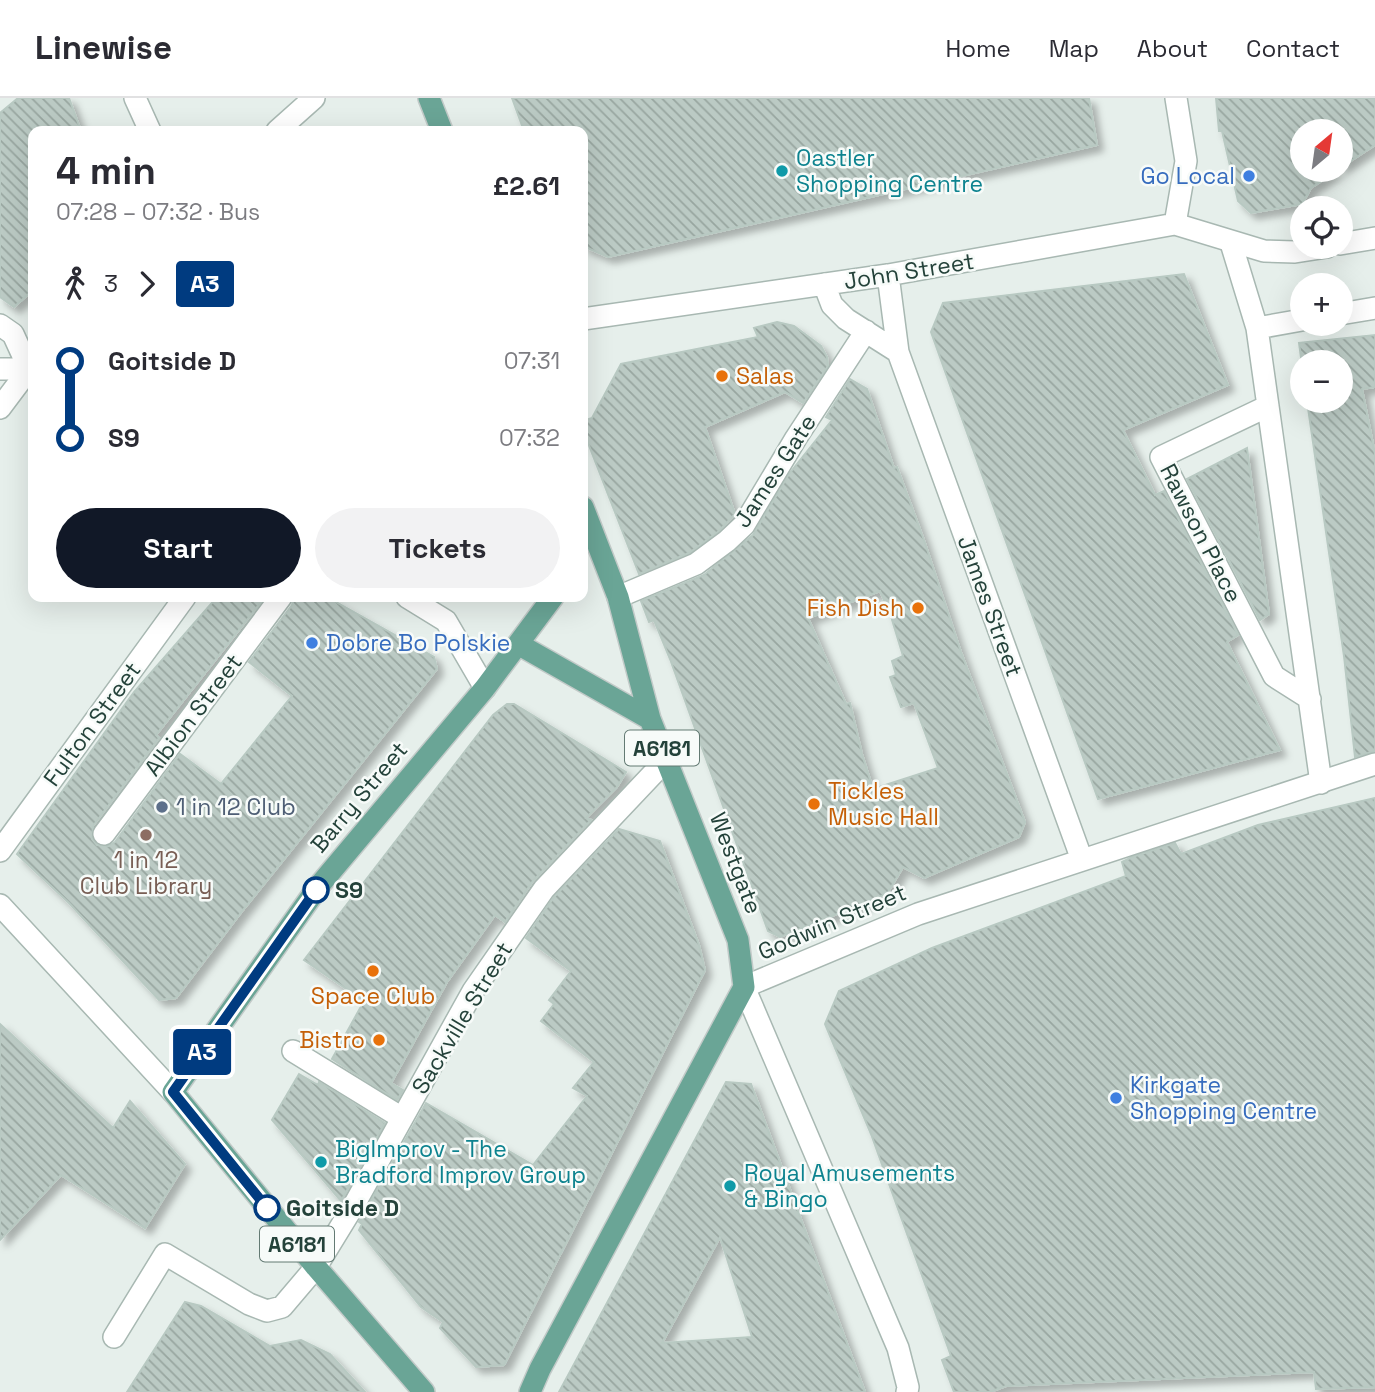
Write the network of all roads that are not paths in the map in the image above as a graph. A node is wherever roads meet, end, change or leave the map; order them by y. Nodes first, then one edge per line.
1 (135, 98) edge
2 (314, 98) edge
3 (429, 98) edge
4 (1177, 98) edge
5 (148, 126) edge
6 (283, 126) edge
7 (441, 126) edge
8 (1175, 224) junction
9 (1375, 238) edge
10 (1353, 242) edge
11 (1231, 243) junction
12 (1290, 253) edge
13 (888, 275) junction
14 (824, 284) junction
15 (1375, 308) edge
16 (1353, 312) edge
17 (588, 318) edge
18 (1290, 322) edge
19 (0, 325) edge
20 (1256, 328) junction
21 (866, 331) junction
22 (898, 352) junction
23 (28, 361) edge
24 (28, 368) edge
25 (0, 369) edge
26 (28, 373) edge
27 (1268, 406) junction
28 (0, 408) edge
29 (588, 520) edge
30 (618, 597) junction
31 (182, 602) edge
32 (277, 602) edge
33 (415, 602) edge
34 (549, 602) edge
35 (518, 644) junction
36 (485, 688) junction
37 (1310, 699) junction
38 (650, 719) junction
39 (667, 759) junction
40 (1375, 764) edge
41 (1321, 783) junction
42 (104, 834) dead end
43 (0, 851) edge
44 (1082, 860) junction
45 (0, 905) edge
46 (744, 987) junction
47 (293, 1051) dead end
48 (173, 1092) junction
49 (402, 1118) junction
50 (316, 1267) junction
51 (114, 1337) dead end
52 (424, 1392) edge
53 (530, 1392) edge
54 (907, 1392) edge

1 - 5 street
2 - 6 street
3 - 7 main road
4 - 8 street
8 - 11 street, John Street
8 - 13 street, John Street
9 - 10 street
11 - 12 street, John Street
11 - 20 street
13 - 14 street, John Street
13 - 22 street, James Street
14 - 17 street, John Street
14 - 21 street
15 - 16 street
18 - 20 street
19 - 23 street
20 - 27 street
21 - 22 street
21 - 30 street, James Gate
22 - 44 street, James Street
24 - 25 street
26 - 28 street
27 - 37 street
27 - 37 street, Rawson Place
29 - 30 main road, Westgate / A6181
30 - 38 main road, Westgate / A6181
31 - 43 street, Fulton Street
32 - 42 street, Albion Street
33 - 36 street
34 - 35 main road, Barry Street
35 - 36 main road, Barry Street
35 - 38 main road, A6181
36 - 48 main road, Barry Street
37 - 41 street
38 - 39 main road, Westgate / A6181
39 - 46 main road, Westgate / A6181
39 - 49 street, Sackville Street
40 - 41 street, Godwin Street
41 - 44 street, Godwin Street
44 - 46 street, Godwin Street
45 - 48 street
46 - 53 main road, Godwin Street
46 - 54 street, Westgate
47 - 49 street
48 - 50 main road, A6181
49 - 50 street, Sackville Street
50 - 51 street, Sackville Street
50 - 52 main road, A6181

